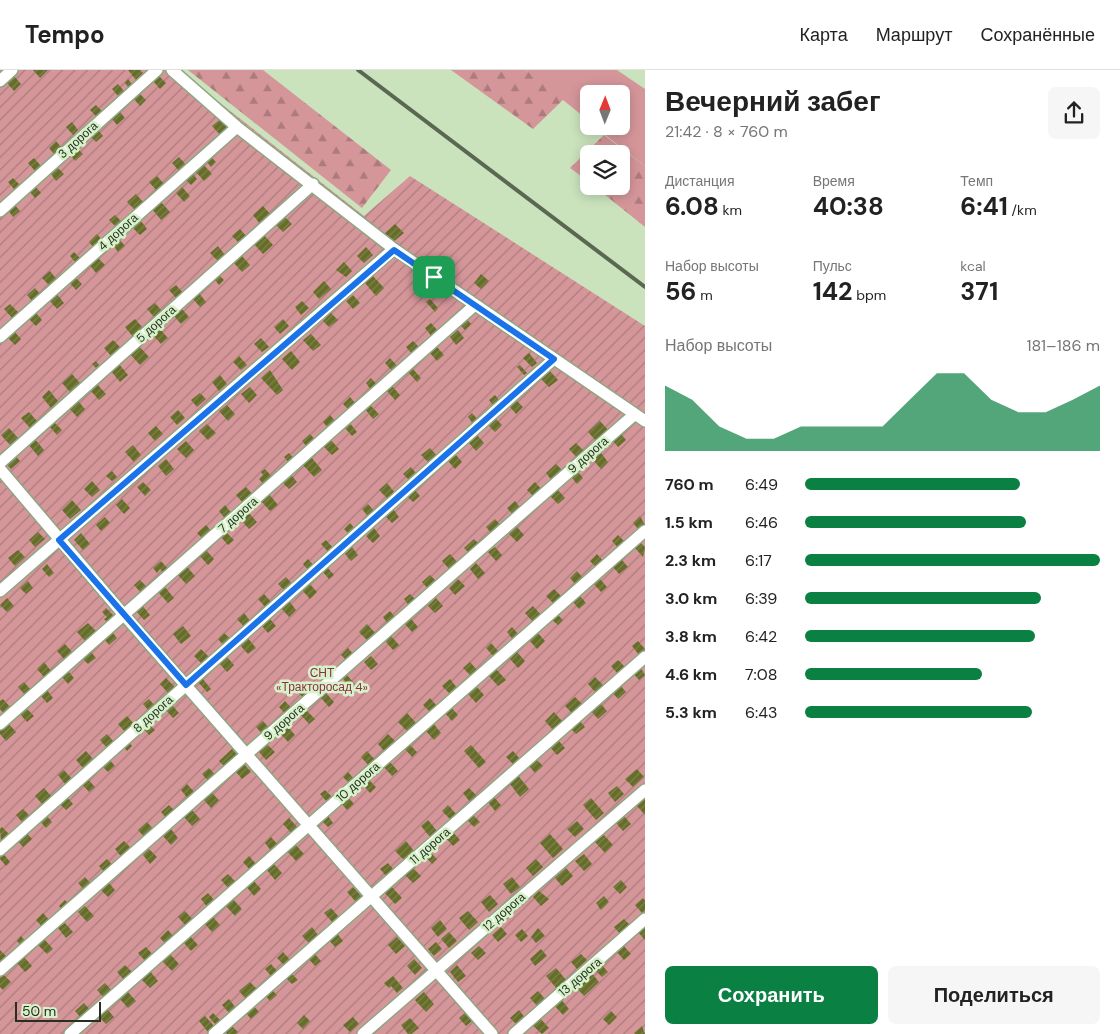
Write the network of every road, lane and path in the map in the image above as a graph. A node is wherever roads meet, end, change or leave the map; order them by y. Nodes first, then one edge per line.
1 (12, 70) edge
2 (157, 70) edge
3 (172, 70) edge
4 (0, 81) edge
5 (237, 127) junction
6 (313, 184) junction
7 (0, 211) edge
8 (394, 250) junction
9 (475, 305) junction
10 (0, 337) edge
11 (554, 359) junction
12 (640, 418) edge
13 (0, 463) edge
14 (0, 469) edge
15 (645, 531) edge
16 (59, 540) junction
17 (0, 591) edge
18 (124, 615) junction
19 (645, 657) edge
20 (186, 685) junction
21 (0, 724) edge
22 (247, 754) junction
23 (645, 790) edge
24 (310, 824) junction
25 (0, 850) edge
26 (372, 896) junction
27 (645, 919) edge
28 (0, 970) edge
29 (436, 970) junction
30 (70, 1034) edge
31 (214, 1034) edge
32 (363, 1034) edge
33 (492, 1034) edge
34 (514, 1034) edge

1 - 4 street
2 - 7 street, 3 дорога
3 - 5 street
5 - 6 street
5 - 10 street, 4 дорога
6 - 8 street
6 - 13 street, 5 дорога
8 - 9 street
8 - 16 street
9 - 11 street
9 - 18 street, 7 дорога
11 - 12 street
11 - 20 street, 8 дорога
12 - 22 street, 9 дорога
14 - 16 street
15 - 24 street, 10 дорога
16 - 17 street
16 - 18 street
18 - 20 street
18 - 21 street, 7 дорога
19 - 26 street, 11 дорога
20 - 22 street
20 - 25 street, 8 дорога
22 - 24 street
22 - 28 street, 9 дорога
23 - 29 street, 12 дорога
24 - 26 street
24 - 30 street, 10 дорога
26 - 29 street
26 - 31 street, 11 дорога
27 - 34 street, 13 дорога
29 - 32 street, 12 дорога
29 - 33 street

